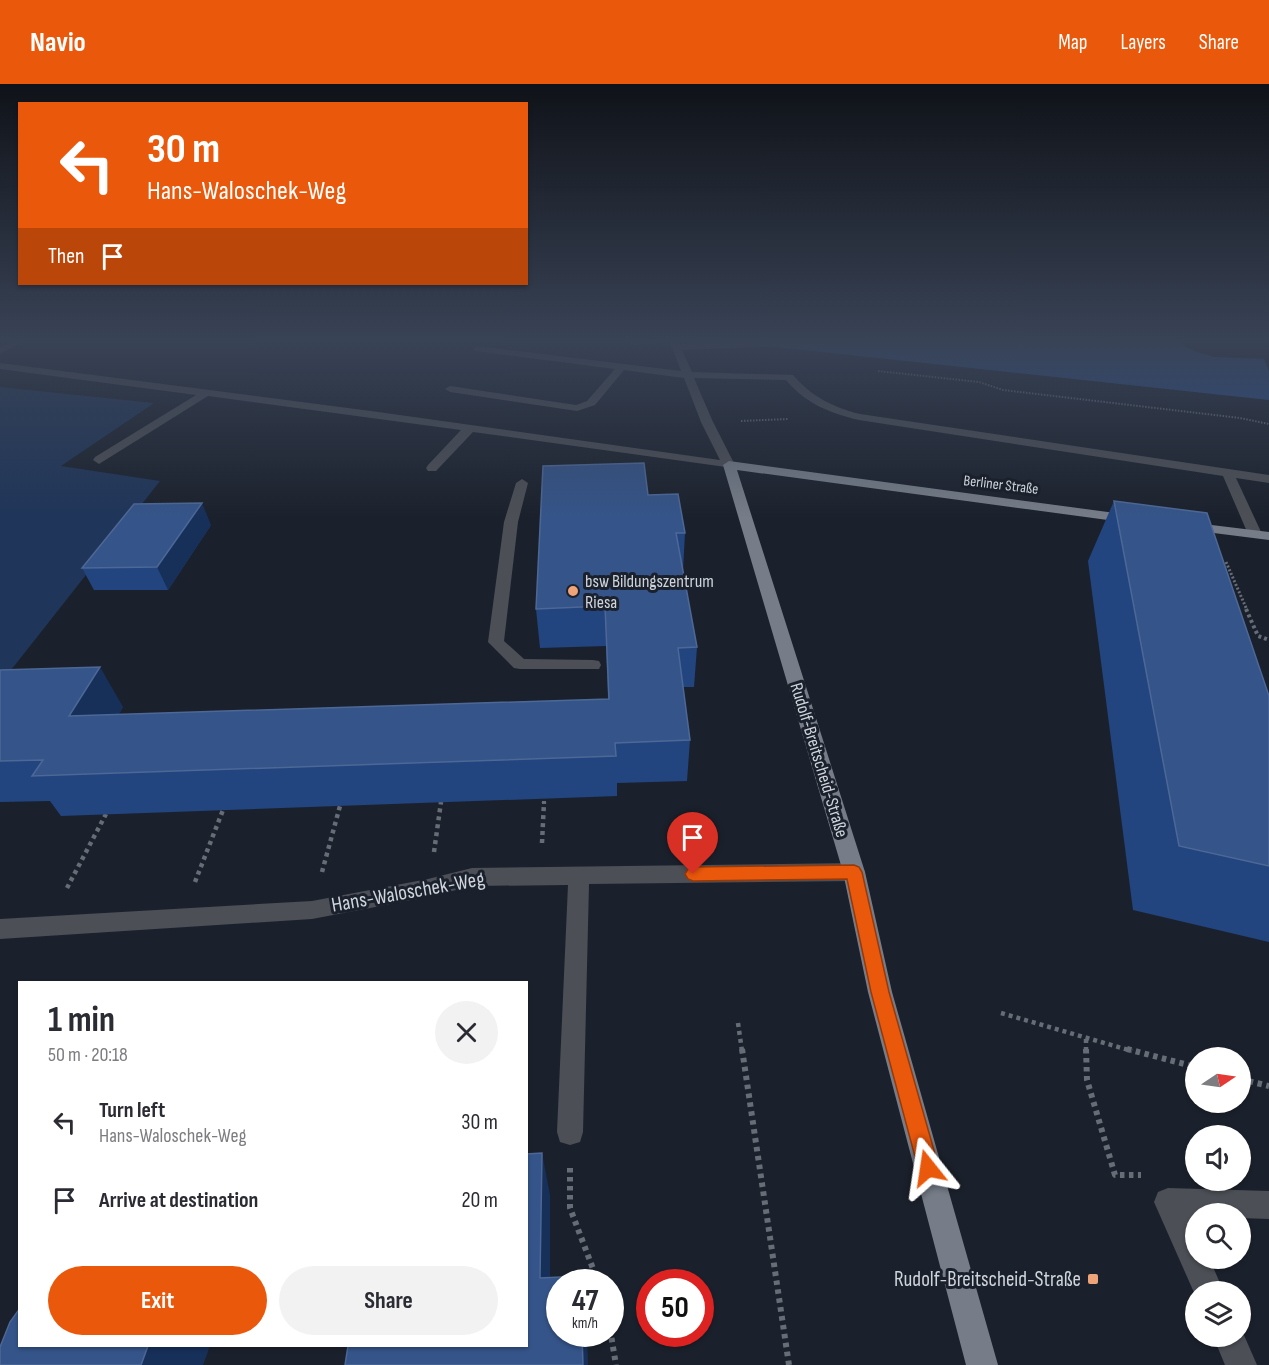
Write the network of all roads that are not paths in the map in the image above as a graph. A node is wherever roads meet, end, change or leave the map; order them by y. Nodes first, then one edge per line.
1 (196, 399) edge
2 (257, 399) edge
3 (512, 399) edge
4 (595, 399) edge
5 (698, 399) edge
6 (810, 399) edge
7 (470, 428) junction
8 (99, 460) dead end
9 (729, 465) junction
10 (432, 468) dead end
11 (1228, 474) junction
12 (1269, 479) edge
13 (522, 483) dead end
14 (1140, 520) edge
15 (1175, 524) edge
16 (1262, 535) edge
17 (593, 664) dead end
18 (854, 872) junction
19 (579, 875) junction
20 (0, 929) edge
21 (570, 1132) road end
22 (1269, 1205) edge
23 (1204, 1281) edge
24 (1234, 1347) edge
25 (982, 1365) edge
26 (1242, 1365) edge

1 - 8 street
2 - 7 street
3 - 4 street
5 - 9 street, Rudolf-Breitscheid-Straße
6 - 11 street
7 - 9 street
7 - 10 street
9 - 14 main road, Berliner Straße
9 - 18 main road, Rudolf-Breitscheid-Straße
11 - 12 street
11 - 16 street
13 - 17 street
15 - 16 main road
18 - 19 street, Hans-Waloschek-Weg
18 - 25 main road, Rudolf-Breitscheid-Straße
19 - 20 street, Hans-Waloschek-Weg
19 - 21 street
22 - 23 street
24 - 26 street

